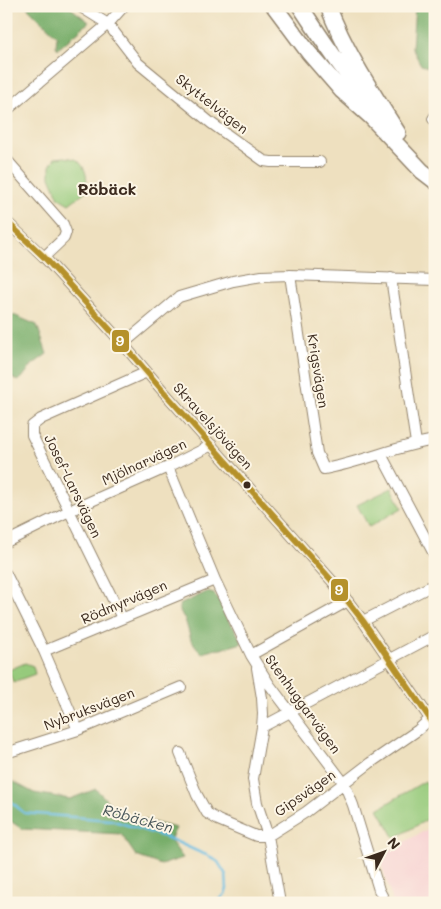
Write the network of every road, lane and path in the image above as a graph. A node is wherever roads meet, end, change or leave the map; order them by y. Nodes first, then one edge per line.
1 (79, 6) edge
2 (124, 6) edge
3 (274, 6) edge
4 (292, 6) edge
5 (300, 6) edge
6 (328, 6) edge
7 (108, 24) junction
8 (6, 111) edge
9 (371, 117) junction
10 (398, 132) junction
11 (6, 159) edge
12 (320, 162) dead end
13 (435, 169) edge
14 (435, 181) edge
15 (6, 221) edge
16 (44, 257) junction
17 (290, 275) junction
18 (391, 278) junction
19 (435, 280) edge
20 (122, 344) junction
21 (147, 372) junction
22 (435, 440) edge
23 (416, 443) junction
24 (212, 445) junction
25 (381, 454) junction
26 (168, 467) junction
27 (69, 510) junction
28 (6, 542) edge
29 (435, 556) edge
30 (6, 574) edge
31 (215, 580) junction
32 (435, 584) edge
33 (348, 601) junction
34 (122, 618) junction
35 (363, 621) junction
36 (435, 635) edge
37 (44, 651) junction
38 (251, 655) junction
39 (389, 659) junction
40 (256, 665) junction
41 (181, 687) dead end
42 (291, 712) junction
43 (432, 723) edge
44 (262, 726) junction
45 (78, 730) junction
46 (6, 753) edge
47 (180, 753) dead end
48 (344, 783) junction
49 (268, 836) junction
50 (280, 903) edge
51 (386, 903) edge

1 - 7 street
2 - 7 street
3 - 9 highway
4 - 9 highway
5 - 10 highway
6 - 10 highway
7 - 8 street
7 - 12 street, Skyttelvägen
9 - 14 highway
10 - 13 highway
11 - 16 street
15 - 16 street, Skravelsjövägen
16 - 20 street, Skravelsjövägen
17 - 18 street
17 - 20 street
17 - 25 street, Krigsvägen
18 - 19 street
18 - 23 street
20 - 21 street, Skravelsjövägen
21 - 24 street, Skravelsjövägen
21 - 27 street, Josef-Larsvägen
22 - 23 street
23 - 25 street
24 - 26 street, Mjölnarvägen
24 - 33 street, Skravelsjövägen
25 - 29 street
26 - 27 street, Mjölnarvägen
26 - 31 street, Stenhuggarvägen
27 - 28 street, Mjölnarvägen
27 - 34 street, Josef-Larsvägen
30 - 37 street
31 - 34 street, Rödmyrvägen
31 - 38 street, Stenhuggarvägen
32 - 35 street
33 - 35 street, Skravelsjövägen
33 - 38 street
34 - 37 street, Rödmyrvägen
35 - 39 street, Skravelsjövägen
36 - 39 street
37 - 45 street
38 - 40 street, Stenhuggarvägen
39 - 42 street
39 - 43 street, Skravelsjövägen
40 - 42 street, Stenhuggarvägen
40 - 44 street
41 - 45 street, Nybruksvägen
42 - 44 street
42 - 48 street, Stenhuggarvägen
43 - 48 street, Gipsvägen
44 - 49 street
45 - 46 street, Nybruksvägen
47 - 49 street
48 - 49 street, Gipsvägen
48 - 51 street, Stenhuggarvägen
49 - 50 street

